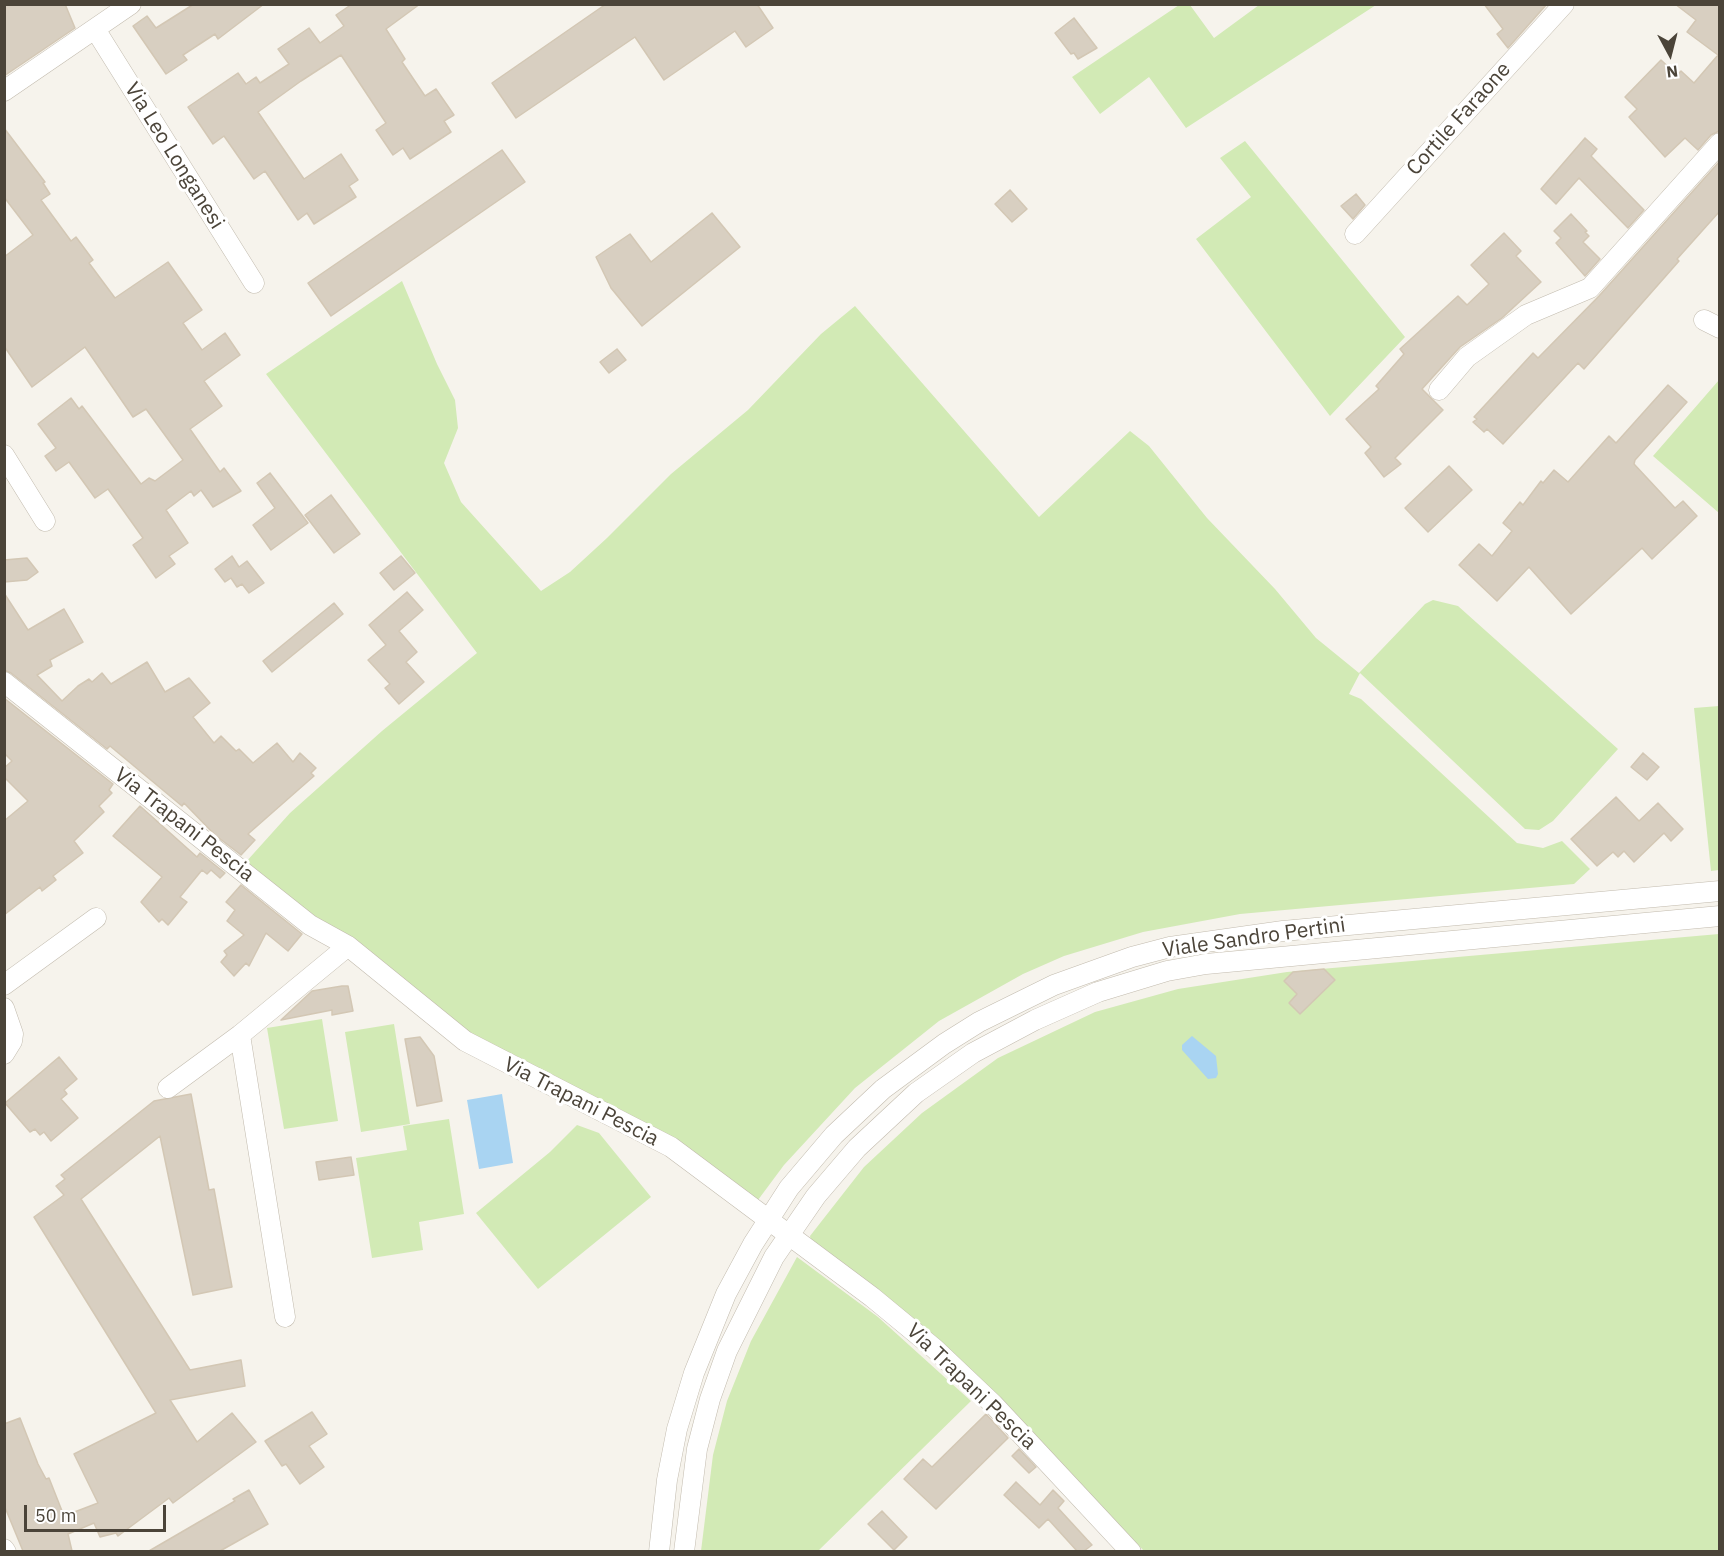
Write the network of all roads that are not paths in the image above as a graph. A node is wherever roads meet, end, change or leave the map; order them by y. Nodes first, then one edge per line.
1 (131, 4) edge
2 (1564, 4) edge
3 (95, 29) junction
4 (4, 90) edge
5 (1719, 143) edge
6 (1355, 234) dead end
7 (254, 283) dead end
8 (1439, 390) dead end
9 (4, 455) edge
10 (45, 521) dead end
11 (4, 682) edge
12 (1719, 891) edge
13 (1719, 916) edge
14 (96, 918) dead end
15 (348, 946) junction
16 (4, 985) edge
17 (4, 1008) edge
18 (240, 1035) junction
19 (4, 1054) edge
20 (168, 1088) dead end
21 (767, 1220) junction
22 (788, 1234) junction
23 (285, 1317) dead end
24 (659, 1551) edge
25 (684, 1551) edge
26 (1131, 1551) edge

1 - 3 street
2 - 6 street, Cortile Faraone
3 - 4 street
3 - 7 street, Via Leo Longanesi
5 - 8 street
9 - 10 street
11 - 15 street, Via Trapani Pescia
12 - 21 street, Viale Sandro Pertini
13 - 22 street, Viale Sandro Pertini
14 - 16 street
15 - 18 street
15 - 21 street, Via Trapani Pescia
17 - 19 street
18 - 20 street
18 - 23 street
21 - 22 street, Via Trapani Pescia
21 - 24 street, Viale Sandro Pertini
22 - 25 street, Viale Sandro Pertini
22 - 26 street, Via Trapani Pescia

